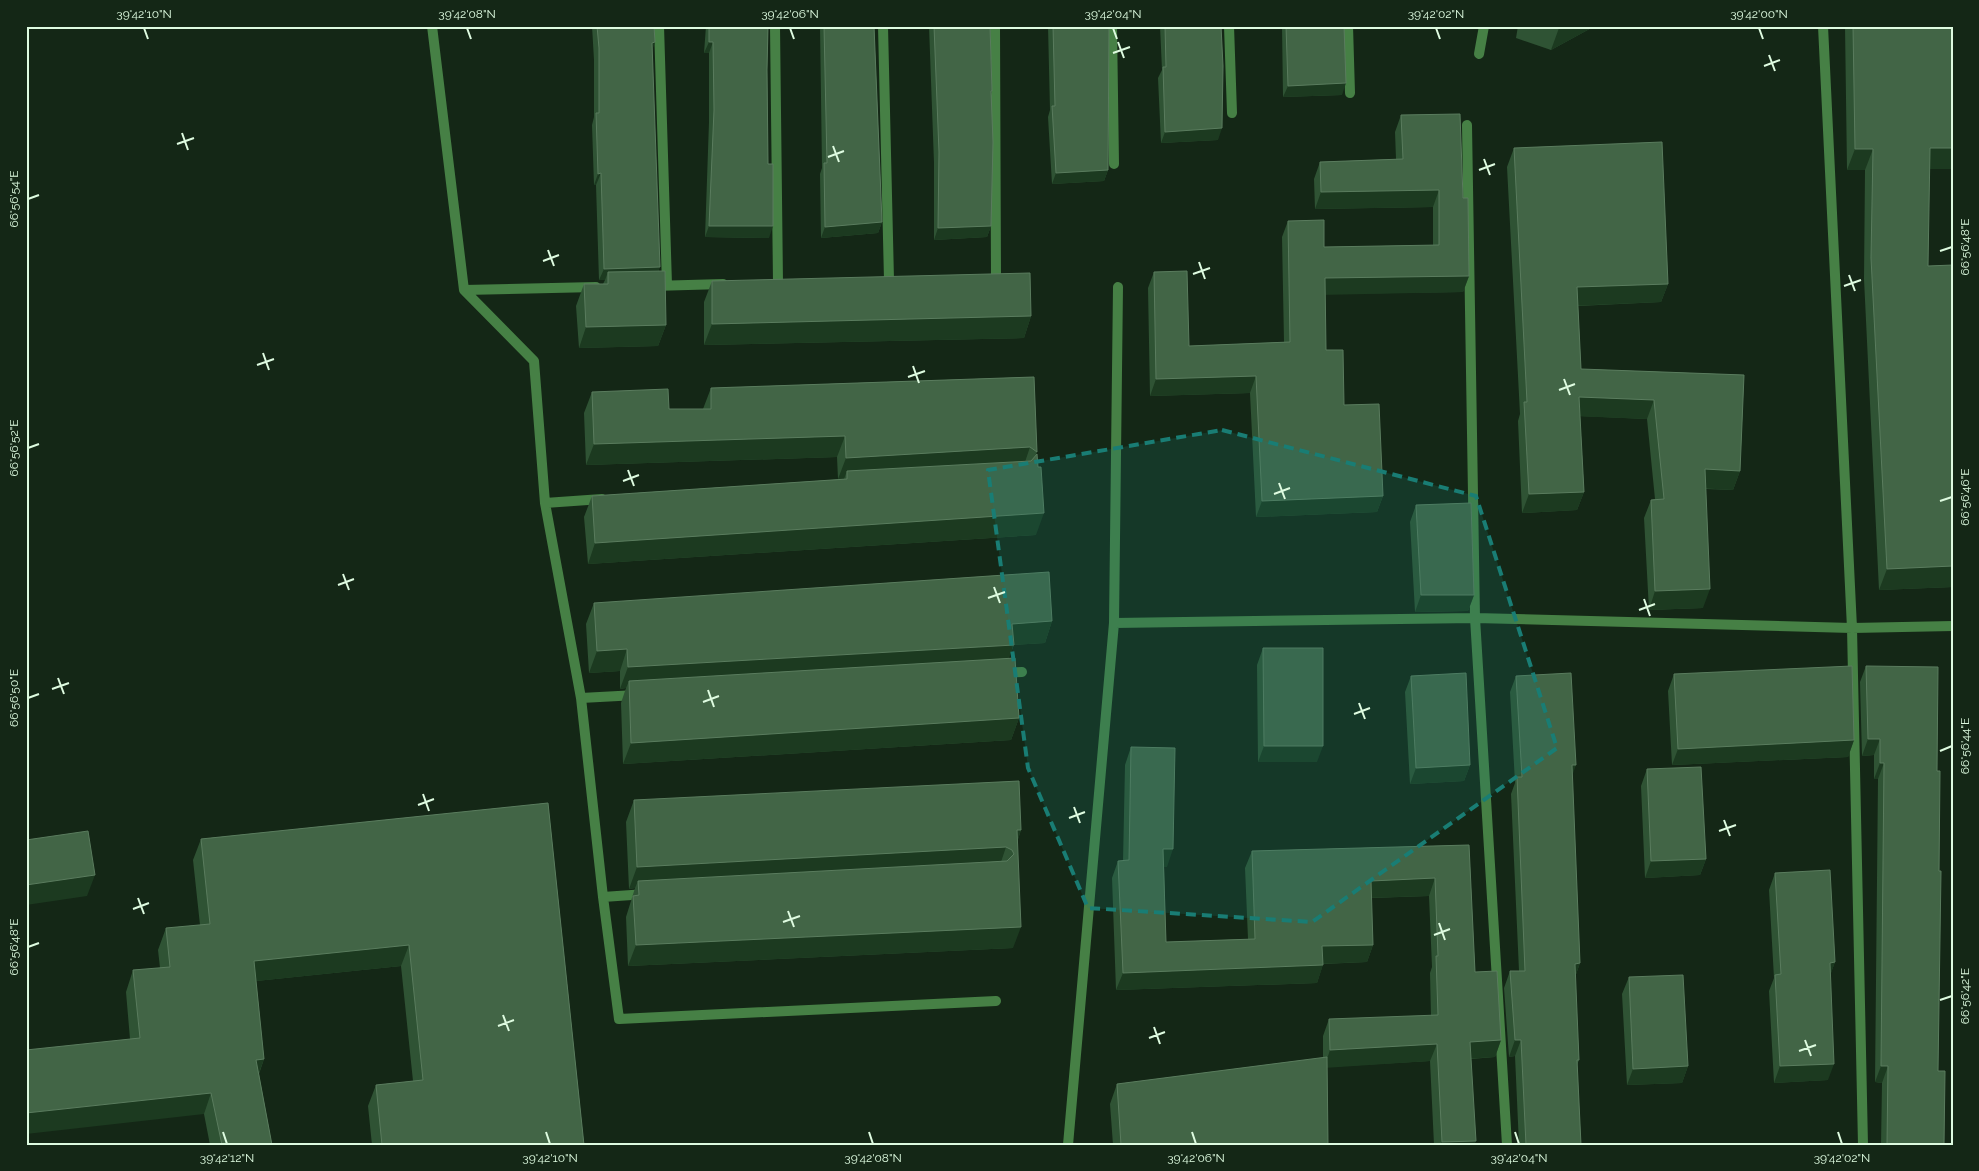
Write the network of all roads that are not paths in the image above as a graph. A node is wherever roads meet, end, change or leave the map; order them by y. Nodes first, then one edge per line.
1 (432, 26) edge
2 (659, 26) edge
3 (775, 26) edge
4 (883, 26) edge
5 (995, 26) edge
6 (1112, 26) edge
7 (1229, 26) edge
8 (1348, 26) edge
9 (1484, 26) edge
10 (1823, 26) edge
11 (1478, 54) dead end
12 (1350, 93) dead end
13 (1232, 113) dead end
14 (1467, 125) dead end
15 (1114, 164) dead end
16 (996, 278) edge
17 (890, 280) edge
18 (778, 283) edge
19 (732, 284) edge
20 (668, 285) junction
21 (638, 286) edge
22 (610, 287) edge
23 (1118, 287) dead end
24 (464, 290) junction
25 (615, 499) edge
26 (545, 503) junction
27 (1475, 618) junction
28 (1114, 623) junction
29 (1953, 626) edge
30 (1852, 628) junction
31 (1022, 672) dead end
32 (992, 673) edge
33 (649, 694) edge
34 (580, 698) junction
35 (652, 894) edge
36 (603, 896) junction
37 (996, 1001) dead end
38 (1068, 1145) edge
39 (1507, 1145) edge
40 (1863, 1145) edge

1 - 24 street
2 - 20 street
3 - 18 street
4 - 17 street
5 - 16 street
6 - 15 street
7 - 13 street
8 - 12 street
9 - 11 street
10 - 30 street
14 - 27 street
19 - 20 street
20 - 21 street
22 - 24 street
23 - 28 street
24 - 26 street
25 - 26 street
26 - 34 street
27 - 28 street
27 - 30 street
27 - 39 street
28 - 38 street
29 - 30 street
30 - 40 street
31 - 32 street
33 - 34 street
34 - 36 street
35 - 36 street
36 - 37 street

